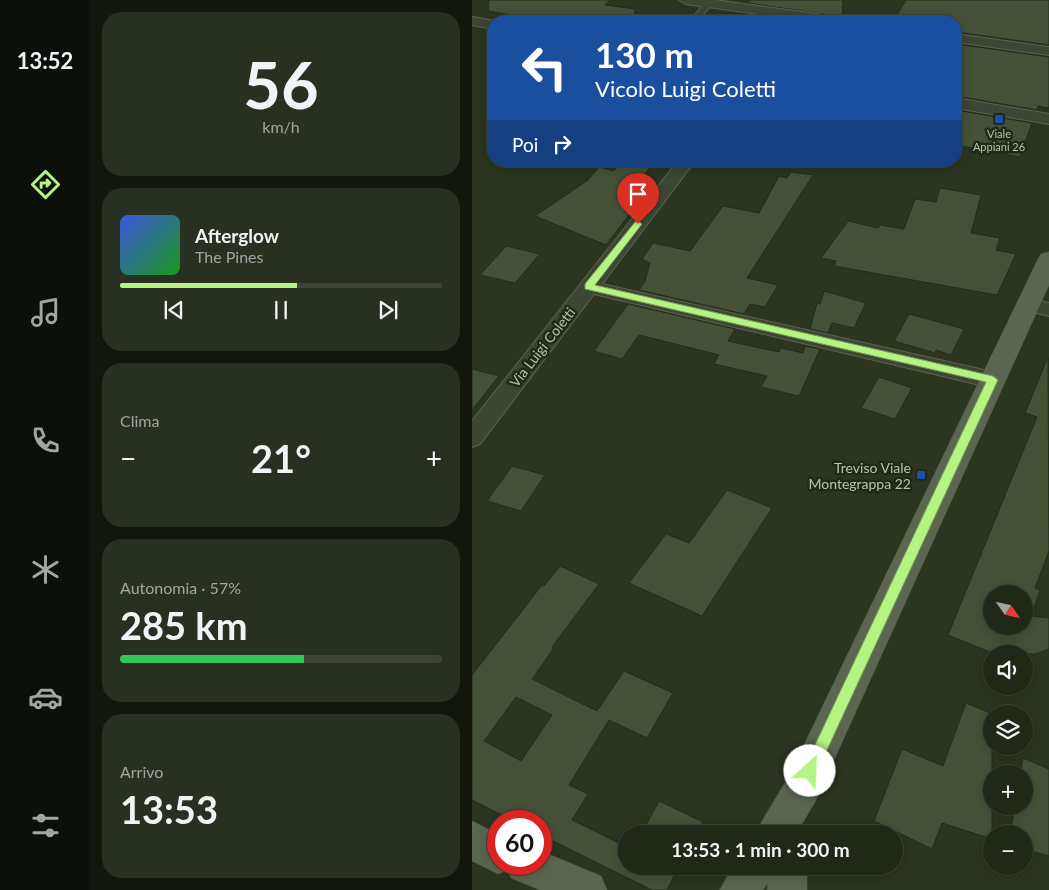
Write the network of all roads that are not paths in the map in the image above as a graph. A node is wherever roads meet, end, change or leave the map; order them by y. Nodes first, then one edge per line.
1 (686, 0) edge
2 (710, 3) junction
3 (699, 15) edge
4 (795, 15) edge
5 (472, 21) edge
6 (487, 24) edge
7 (962, 39) edge
8 (1048, 51) edge
9 (962, 104) edge
10 (1048, 119) edge
11 (682, 167) edge
12 (1048, 259) edge
13 (589, 286) junction
14 (1038, 307) edge
15 (993, 380) junction
16 (472, 438) edge
17 (802, 789) junction
18 (780, 825) edge
19 (795, 825) edge
20 (534, 875) edge
21 (551, 875) edge
22 (750, 875) edge
23 (788, 875) edge
24 (559, 890) edge
25 (587, 890) edge
26 (740, 890) edge
27 (787, 890) edge

1 - 2 street
2 - 3 lane
2 - 4 street
5 - 6 street
7 - 8 street
9 - 10 street
11 - 13 street, Via Luigi Coletti
12 - 14 main road
13 - 15 street
13 - 16 street, Via Luigi Coletti
14 - 15 main road
15 - 17 main road
17 - 18 main road
17 - 19 main road
20 - 24 main road
21 - 25 main road
22 - 26 main road
23 - 27 main road

